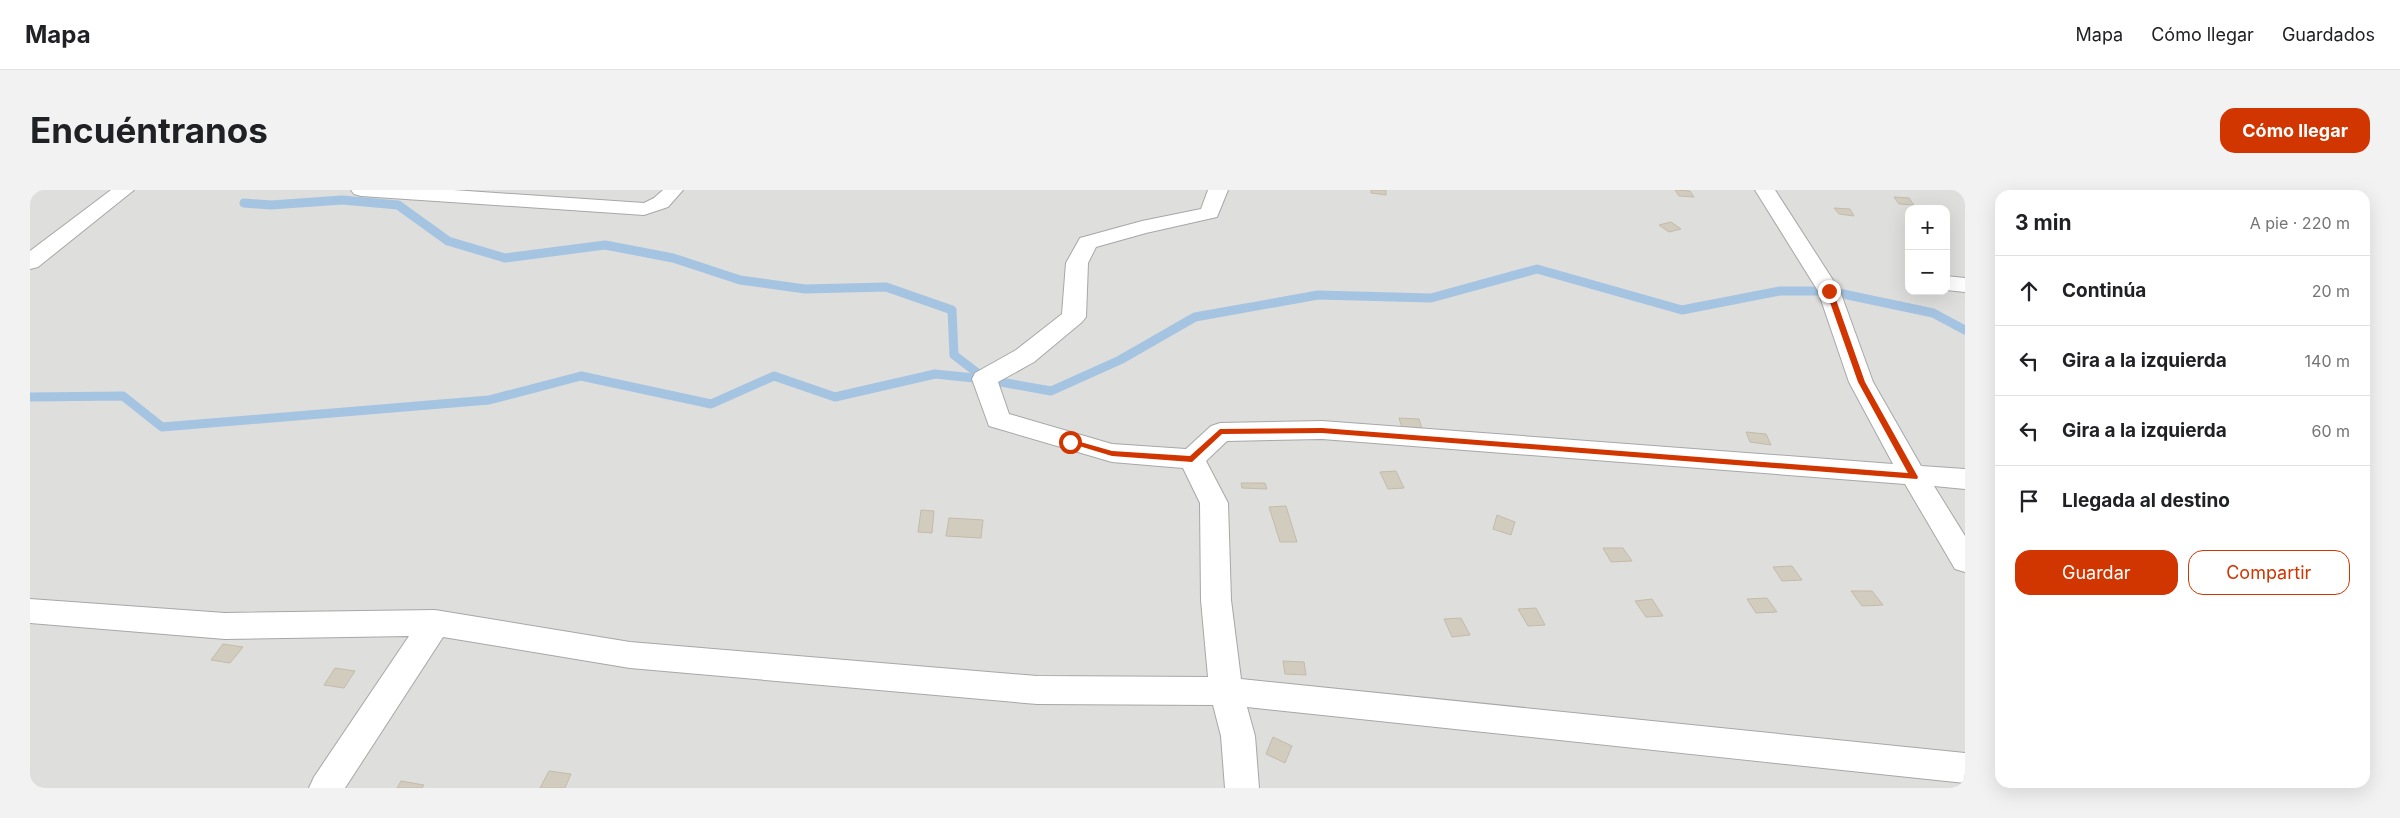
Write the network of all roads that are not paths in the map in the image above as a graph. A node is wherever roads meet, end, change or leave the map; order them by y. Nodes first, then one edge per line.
1 (124, 190) edge
2 (361, 190) edge
3 (673, 190) edge
4 (1218, 190) edge
5 (1765, 190) edge
6 (30, 262) edge
7 (1950, 283) edge
8 (1965, 284) edge
9 (1192, 459) junction
10 (1914, 477) junction
11 (1965, 480) edge
12 (1965, 561) edge
13 (30, 611) edge
14 (435, 622) junction
15 (1226, 691) junction
16 (1965, 768) edge
17 (326, 788) edge
18 (1242, 788) edge

1 - 6 street
2 - 3 street
4 - 9 street
5 - 10 street
7 - 8 street
9 - 10 street
9 - 15 street
10 - 11 street
10 - 12 street
13 - 14 street
14 - 15 street
14 - 17 street
15 - 16 street
15 - 18 street

